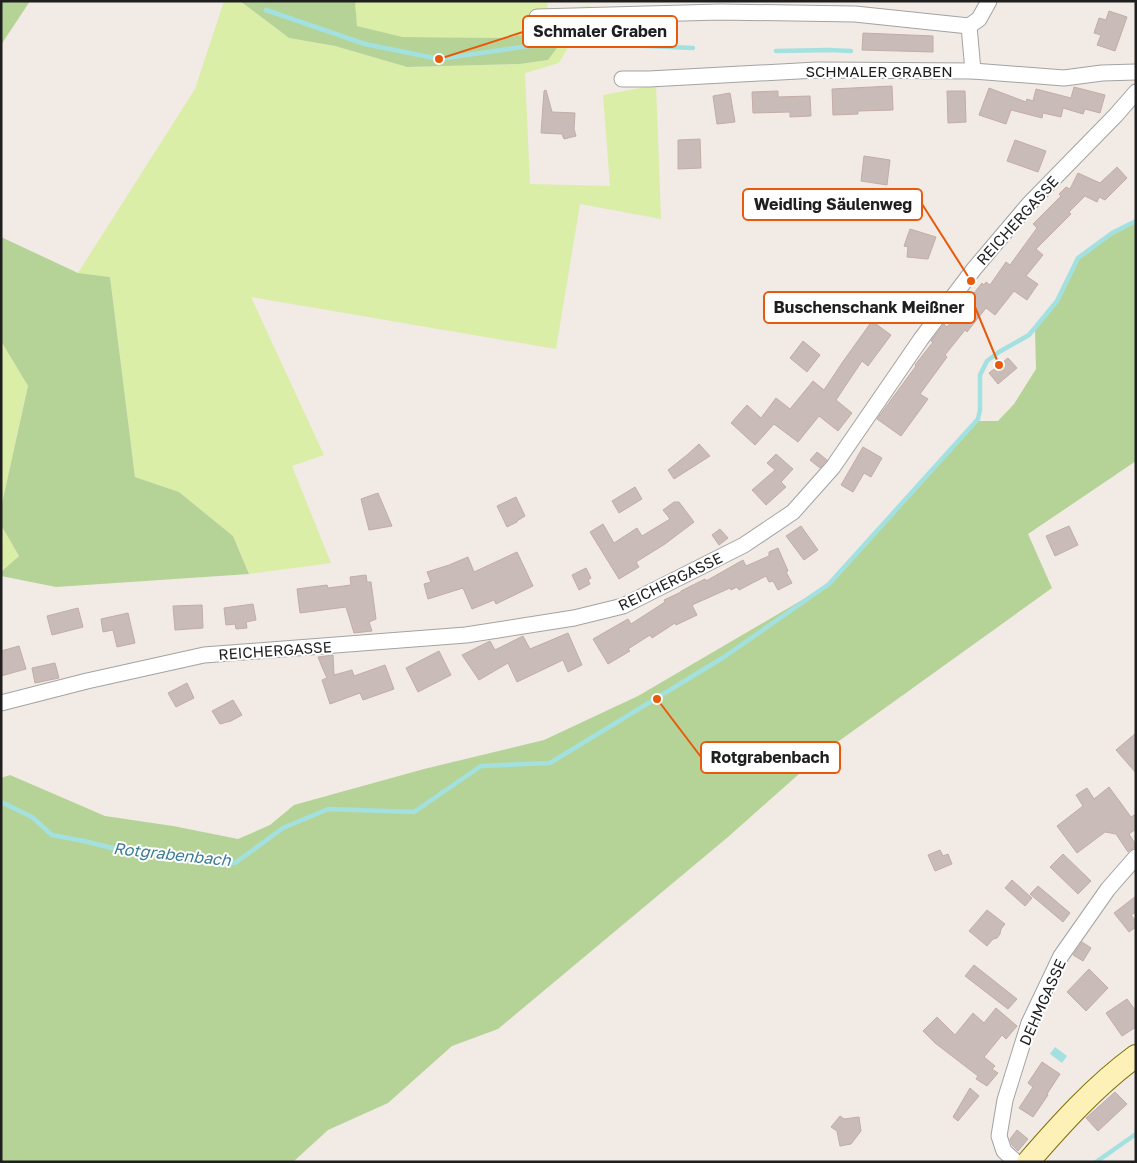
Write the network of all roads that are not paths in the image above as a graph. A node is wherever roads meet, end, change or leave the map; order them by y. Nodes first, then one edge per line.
1 (989, 1) edge
2 (856, 8) edge
3 (537, 17) dead end
4 (969, 26) junction
5 (973, 71) junction
6 (1136, 72) edge
7 (622, 79) dead end
8 (1136, 92) edge
9 (1, 703) edge
10 (1136, 857) edge
11 (1136, 1056) edge
12 (1016, 1162) edge
13 (1028, 1162) edge

1 - 4 street
2 - 3 street
2 - 4 street
4 - 5 street
5 - 6 street, SCHMALER GRABEN
5 - 7 street, SCHMALER GRABEN
8 - 9 street, REICHERGASSE
10 - 12 street, DEHMGASSE
11 - 13 main road

